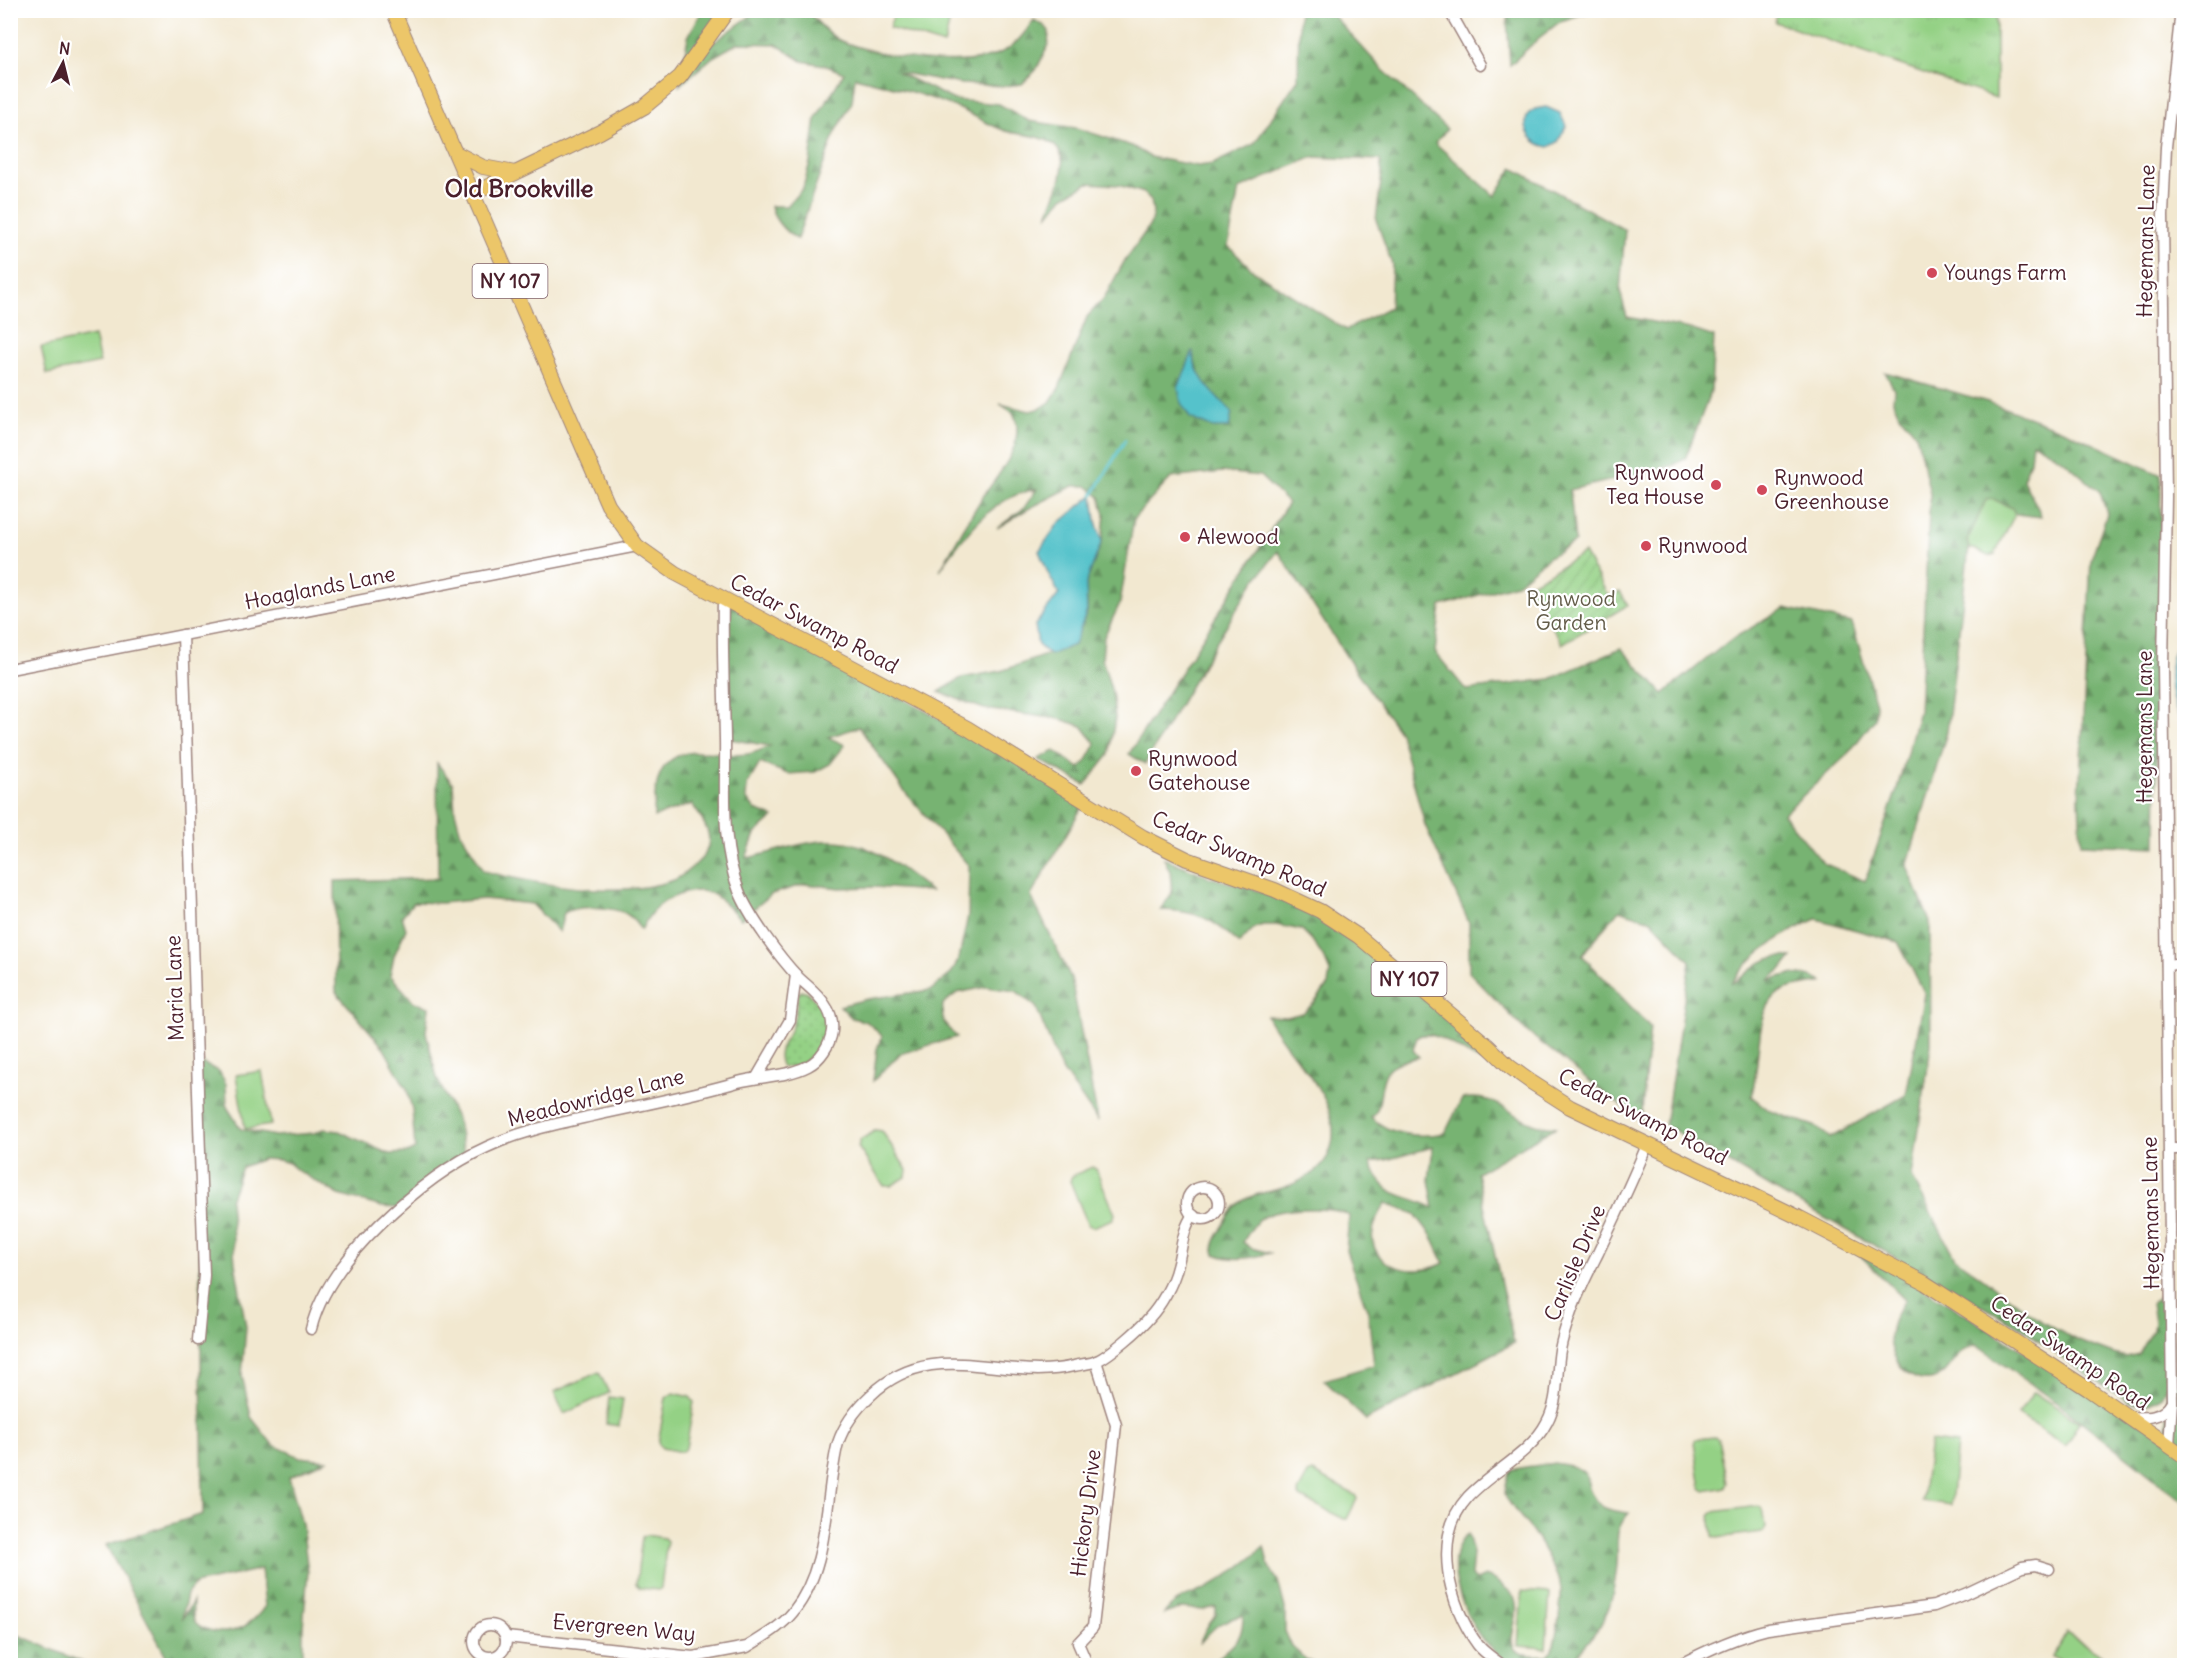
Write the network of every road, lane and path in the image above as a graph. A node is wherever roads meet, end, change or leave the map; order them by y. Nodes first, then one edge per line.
1 (393, 10) edge
2 (728, 10) edge
3 (1449, 10) edge
4 (2181, 10) edge
5 (1480, 65) dead end
6 (456, 153) junction
7 (515, 173) junction
8 (474, 193) junction
9 (637, 546) junction
10 (723, 599) junction
11 (183, 635) junction
12 (10, 669) edge
13 (2184, 963) edge
14 (2167, 965) junction
15 (796, 975) junction
16 (757, 1077) junction
17 (1647, 1145) junction
18 (2170, 1149) junction
19 (2184, 1149) edge
20 (1193, 1215) dead end
21 (310, 1329) dead end
22 (198, 1340) dead end
23 (1096, 1361) junction
24 (2172, 1402) junction
25 (2129, 1417) junction
26 (2169, 1444) junction
27 (2184, 1456) edge
28 (2049, 1569) dead end
29 (506, 1637) dead end
30 (1088, 1665) edge
31 (1503, 1665) edge
32 (1677, 1665) edge

1 - 6 main road, Cedar Swamp Road / NY 107
2 - 7 main road
3 - 5 street
4 - 14 street, Hegemans Lane
6 - 7 main road
6 - 8 main road, Cedar Swamp Road / NY 107
7 - 8 main road
8 - 9 main road, Cedar Swamp Road / NY 107
9 - 10 main road, Cedar Swamp Road / NY 107
9 - 11 street, Hoaglands Lane
10 - 15 street, Meadowridge Lane
10 - 17 main road, Cedar Swamp Road / NY 107
11 - 12 street, Hoaglands Lane
11 - 22 street, Maria Lane
13 - 14 street
14 - 18 street, Hegemans Lane
15 - 16 street
15 - 16 street, Meadowridge Lane
16 - 21 street, Meadowridge Lane
17 - 25 main road, Cedar Swamp Road / NY 107
17 - 31 street, Carlisle Drive
18 - 19 street
18 - 24 street, Hegemans Lane
20 - 23 street, Evergreen Way
23 - 29 street, Evergreen Way
23 - 30 street, Hickory Drive
24 - 25 street
24 - 26 street, Hegemans Lane
25 - 26 main road, Cedar Swamp Road / NY 107
26 - 27 main road, Cedar Swamp Road / NY 107
28 - 32 street

